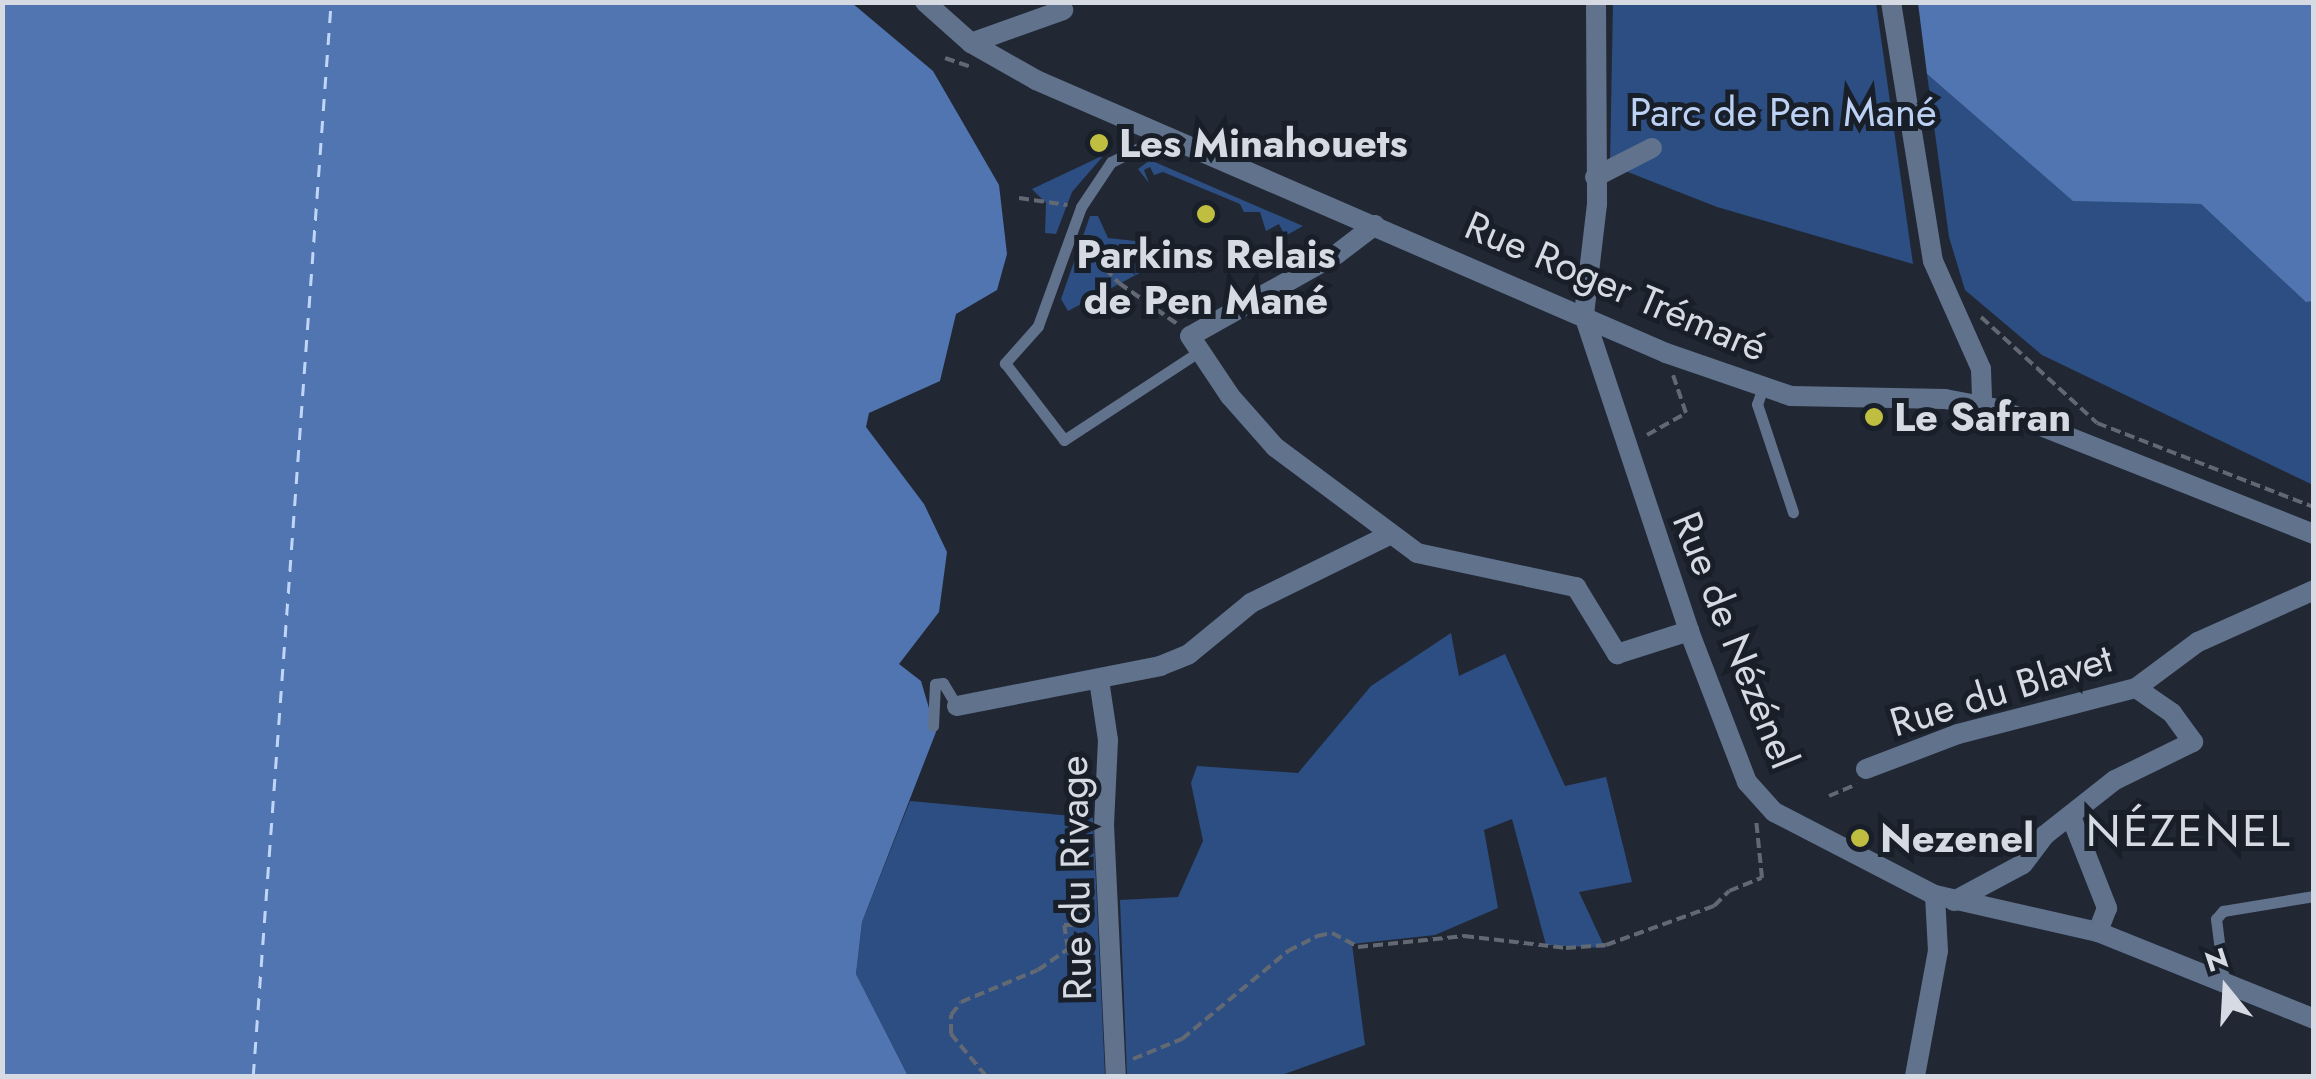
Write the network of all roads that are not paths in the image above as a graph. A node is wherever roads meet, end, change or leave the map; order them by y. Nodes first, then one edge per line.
1 (924, 2) edge
2 (1596, 2) edge
3 (1892, 2) edge
4 (1063, 10) dead end
5 (971, 43) junction
6 (1163, 136) junction
7 (1652, 148) dead end
8 (1594, 177) junction
9 (1375, 224) junction
10 (1584, 315) junction
11 (1195, 344) junction
12 (1763, 386) junction
13 (1982, 406) junction
14 (1793, 512) dead end
15 (2314, 534) edge
16 (1389, 535) junction
17 (2314, 590) edge
18 (1689, 631) junction
19 (1099, 680) junction
20 (2136, 688) junction
21 (958, 706) joint
22 (933, 726) dead end
23 (1866, 769) dead end
24 (2072, 819) junction
25 (2314, 896) edge
26 (1944, 898) junction
27 (2098, 932) junction
28 (2224, 982) junction
29 (2314, 1019) edge
30 (1116, 1070) edge
31 (1915, 1076) edge

1 - 5 street, Rue Roger Trémaré
2 - 8 street
3 - 13 street
4 - 5 street
5 - 6 street, Rue Roger Trémaré
6 - 9 street, Rue Roger Trémaré
6 - 11 lane
7 - 8 street
8 - 10 street
9 - 10 street, Rue Roger Trémaré
9 - 11 street
10 - 12 street, Rue Roger Trémaré
10 - 18 street, Rue de Nézénel
11 - 16 street
12 - 13 street, Rue Roger Trémaré
12 - 14 lane
13 - 15 street, Rue Roger Trémaré
16 - 18 street
16 - 19 street
17 - 20 street, Rue du Blavet
18 - 26 street, Rue de Nézénel
19 - 21 street
19 - 30 street, Rue du Rivage
20 - 23 street, Rue du Blavet
20 - 24 street
21 - 22 lane
24 - 26 street
24 - 27 street
25 - 28 lane
26 - 27 street, Rue de Nézénel
26 - 31 street
27 - 28 street, Rue de Nézénel
28 - 29 street, Rue de Nézénel

